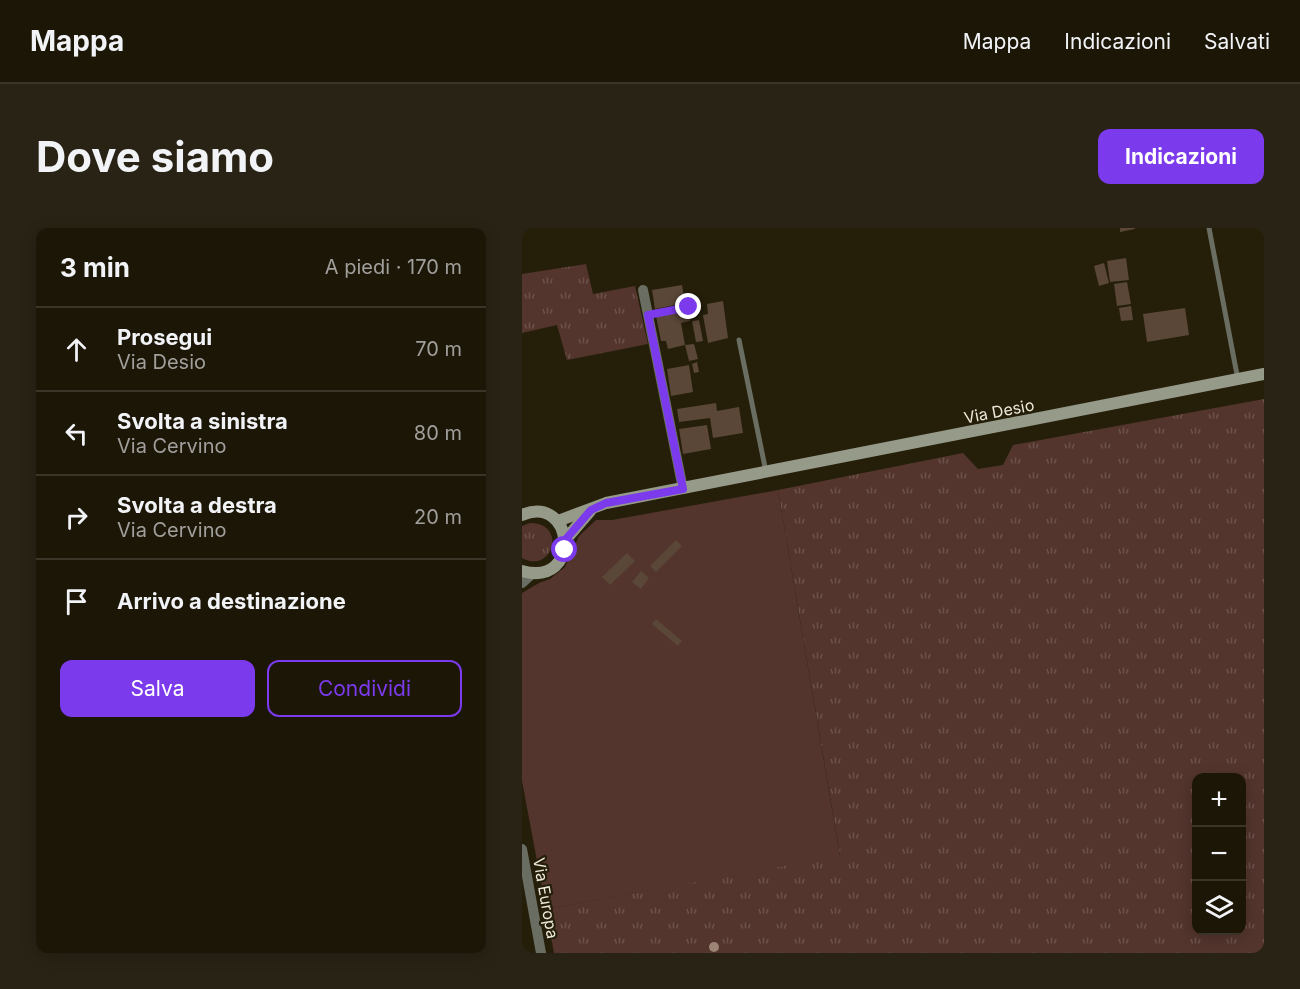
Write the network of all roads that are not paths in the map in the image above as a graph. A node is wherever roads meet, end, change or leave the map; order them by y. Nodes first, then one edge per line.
1 (1209, 228) edge
2 (643, 290) dead end
3 (689, 307) dead end
4 (648, 315) junction
5 (739, 340) dead end
6 (1264, 374) edge
7 (1238, 380) junction
8 (766, 474) junction
9 (683, 489) junction
10 (591, 510) junction
11 (522, 514) edge
12 (558, 522) junction
13 (566, 539) junction
14 (527, 572) edge
15 (522, 583) edge
16 (522, 849) edge
17 (541, 953) edge

1 - 7 lane
2 - 4 street
3 - 4 lane
4 - 9 street
5 - 8 lane
6 - 7 street, Via Desio
7 - 8 street, Via Desio
8 - 9 street, Via Desio
9 - 10 street, Via Desio
10 - 12 street, Via Desio
10 - 13 street
11 - 12 street
12 - 13 street
13 - 14 street
14 - 15 street
16 - 17 street, Via Europa

